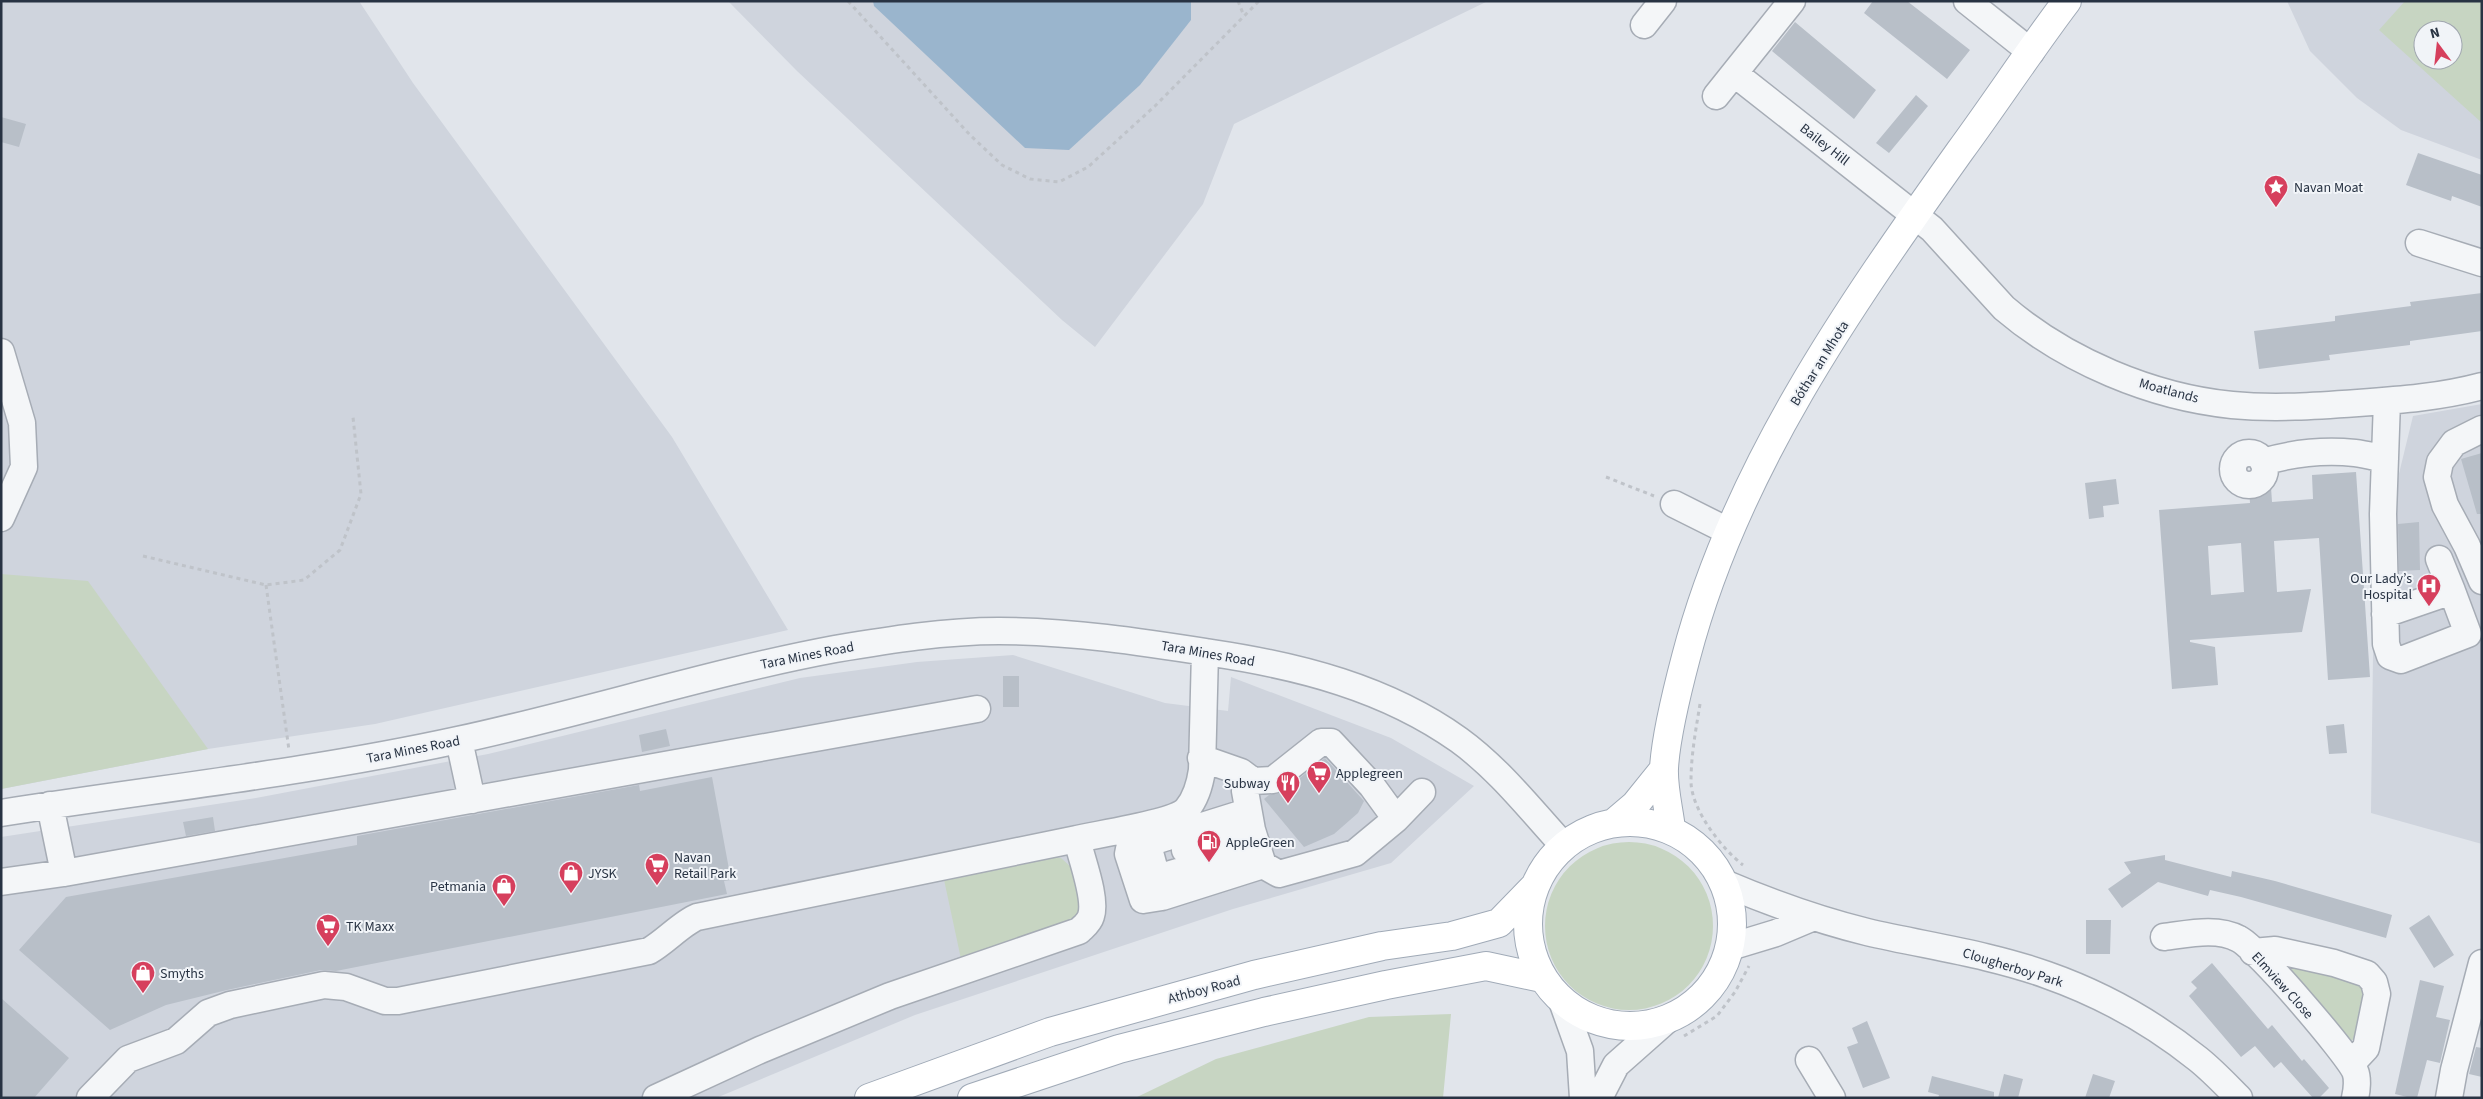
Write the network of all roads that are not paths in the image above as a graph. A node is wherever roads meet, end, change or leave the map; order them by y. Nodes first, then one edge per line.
1 (1663, 1) edge
2 (1792, 1) edge
3 (1967, 1) edge
4 (2067, 1) edge
5 (1644, 25) dead end
6 (2031, 52) junction
7 (1735, 74) junction
8 (1716, 96) dead end
9 (1915, 215) junction
10 (2419, 243) dead end
11 (2482, 263) edge
12 (1, 352) edge
13 (2481, 389) edge
14 (2387, 401) junction
15 (2482, 429) edge
16 (2385, 459) junction
17 (2263, 462) dead end
18 (1674, 504) road end
19 (1, 518) edge
20 (1728, 531) junction
21 (2439, 559) dead end
22 (2482, 580) edge
23 (2452, 592) junction
24 (2385, 614) junction
25 (1205, 652) junction
26 (977, 709) dead end
27 (459, 740) junction
28 (1201, 758) junction
29 (1664, 769) junction
30 (1253, 781) junction
31 (1422, 792) dead end
32 (472, 800) junction
33 (50, 805) junction
34 (1, 813) edge
35 (1396, 819) junction
36 (1615, 822) junction
37 (1671, 829) junction
38 (1077, 839) junction
39 (1255, 839) junction
40 (1563, 845) junction
41 (1148, 858) junction
42 (64, 872) junction
43 (1735, 875) junction
44 (1, 882) edge
45 (1533, 888) junction
46 (1814, 918) junction
47 (2164, 937) dead end
48 (1730, 947) junction
49 (2253, 952) junction
50 (2482, 963) edge
51 (1542, 978) junction
52 (1562, 1001) junction
53 (1674, 1028) junction
54 (1809, 1060) dead end
55 (2351, 1064) junction
56 (90, 1098) edge
57 (656, 1098) edge
58 (869, 1098) edge
59 (972, 1098) edge
60 (1584, 1098) edge
61 (1599, 1098) edge
62 (1832, 1098) edge
63 (2240, 1098) edge
64 (2355, 1098) edge
65 (2449, 1098) edge

1 - 5 street
2 - 7 street
3 - 6 street
4 - 6 main road, Bóthar an Mhota
6 - 9 main road, Bóthar an Mhota
7 - 8 street
7 - 9 street, Bailey Hill
9 - 14 street, Moatlands
9 - 20 main road, Bóthar an Mhota
10 - 11 street
12 - 19 street
13 - 14 street, Moatlands
14 - 16 street
15 - 22 street
16 - 17 street
16 - 24 street
18 - 20 street
20 - 29 main road, Bóthar an Mhota
21 - 23 street
23 - 24 street
23 - 24 street
25 - 27 street, Tara Mines Road
25 - 28 street
25 - 40 street, Tara Mines Road
26 - 32 street
27 - 32 street
27 - 33 street, Tara Mines Road
28 - 30 street
28 - 41 street
29 - 36 main road, Bóthar an Mhota
29 - 37 main road, Bóthar an Mhota
30 - 35 street
30 - 39 street
31 - 35 street
32 - 42 street
33 - 34 street, Tara Mines Road
33 - 42 street
35 - 39 street
36 - 37 main road
36 - 40 main road
37 - 43 main road
38 - 41 street
38 - 56 street
38 - 57 street
39 - 41 street
39 - 41 street
40 - 45 main road
42 - 44 street
43 - 46 street, Clougherboy Park
43 - 48 main road
45 - 51 main road
45 - 58 main road, Athboy Road
46 - 48 street
46 - 63 street, Clougherboy Park
47 - 49 street, Elmview Close
48 - 53 main road
49 - 55 street, Elmview Close
49 - 55 street
50 - 65 street
51 - 52 main road
51 - 59 main road
52 - 53 main road
52 - 60 street
53 - 61 street
54 - 62 street
55 - 64 street, Elmview Close

